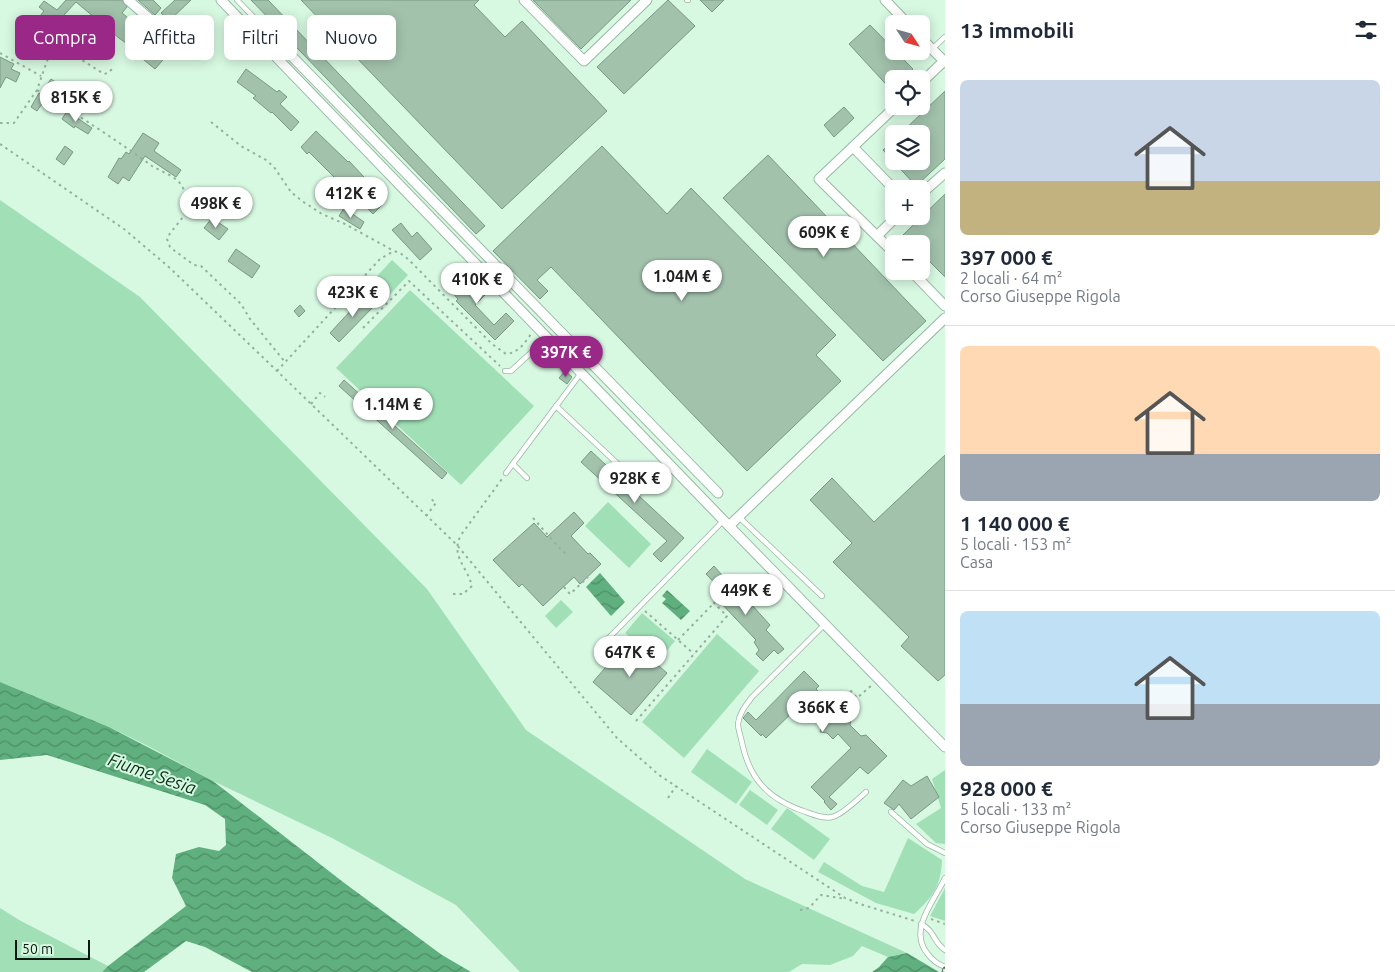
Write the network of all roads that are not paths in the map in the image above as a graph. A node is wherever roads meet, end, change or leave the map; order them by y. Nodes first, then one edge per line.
1 (128, 0) edge
2 (221, 0) edge
3 (237, 0) edge
4 (524, 0) edge
5 (647, 0) edge
6 (885, 0) edge
7 (145, 15) edge
8 (235, 15) edge
9 (252, 15) edge
10 (899, 15) edge
11 (945, 37) edge
12 (932, 49) joint
13 (278, 60) edge
14 (296, 60) edge
15 (945, 62) edge
16 (930, 75) edge
17 (886, 115) edge
18 (853, 146) junction
19 (945, 172) edge
20 (885, 180) edge
21 (930, 186) edge
22 (888, 225) edge
23 (876, 236) junction
24 (885, 244) edge
25 (920, 280) edge
26 (945, 306) edge
27 (945, 318) edge
28 (547, 338) junction
29 (505, 372) road end
30 (581, 372) junction
31 (556, 406) junction
32 (513, 464) junction
33 (621, 467) dead end
34 (506, 473) road end
35 (526, 478) dead end
36 (718, 493) dead end
37 (739, 517) junction
38 (726, 524) junction
39 (822, 596) dead end
40 (825, 624) junction
41 (598, 649) dead end
42 (945, 747) edge
43 (866, 792) dead end
44 (892, 812) dead end
45 (945, 852) edge
46 (945, 878) edge
47 (921, 924) junction
48 (945, 950) edge
49 (945, 967) edge

1 - 7 street
2 - 8 street
3 - 9 lane
4 - 5 street
6 - 10 street
11 - 12 lane
12 - 15 street
13 - 28 street
14 - 36 street
15 - 16 street
17 - 18 street
18 - 20 street
18 - 23 street
19 - 21 street
22 - 23 street
23 - 24 street
25 - 26 street
27 - 37 street
28 - 29 lane
28 - 30 street
30 - 31 lane
30 - 38 street
31 - 32 lane
31 - 33 lane
32 - 34 lane
32 - 35 lane
37 - 38 street
37 - 39 lane
38 - 40 street
38 - 41 lane
40 - 42 street
40 - 43 lane
44 - 45 lane
46 - 47 lane
47 - 48 lane
47 - 49 lane

